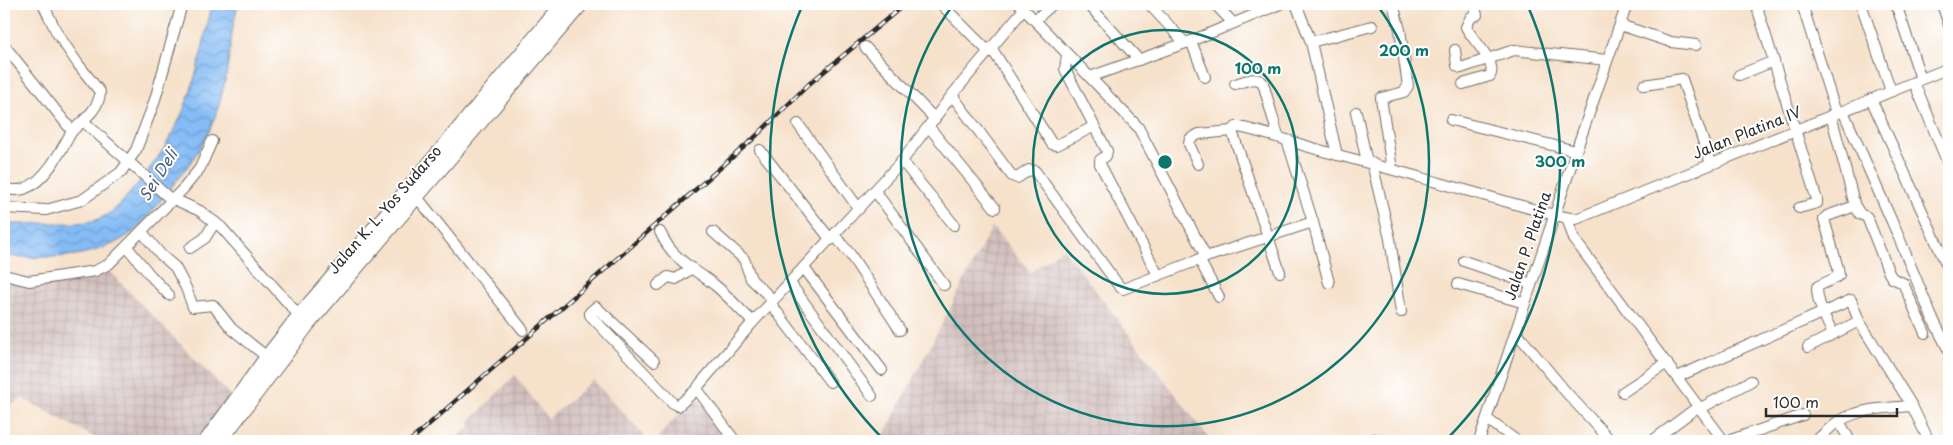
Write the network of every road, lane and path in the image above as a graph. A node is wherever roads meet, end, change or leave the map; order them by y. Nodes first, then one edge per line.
1 (44, 4) edge
2 (563, 4) edge
3 (581, 4) edge
4 (941, 4) edge
5 (1052, 4) edge
6 (1088, 4) edge
7 (1149, 4) edge
8 (1215, 4) edge
9 (1277, 4) edge
10 (1296, 4) edge
11 (1393, 4) edge
12 (1474, 4) edge
13 (1628, 4) edge
14 (1756, 4) edge
15 (1802, 4) edge
16 (1861, 4) edge
17 (1896, 4) edge
18 (1942, 4) edge
19 (179, 5) edge
20 (1021, 6) edge
21 (1035, 20) junction
22 (1233, 23) junction
23 (1620, 25) junction
24 (1949, 25) edge
25 (1372, 26) dead end
26 (1188, 42) junction
27 (1311, 42) junction
28 (4, 45) edge
29 (1696, 45) dead end
30 (866, 47) dead end
31 (990, 50) junction
32 (1455, 50) dead end
33 (1068, 55) junction
34 (1488, 58) junction
35 (1139, 60) junction
36 (1607, 60) junction
37 (1774, 60) junction
38 (1948, 71) edge
39 (1739, 75) dead end
40 (1090, 77) junction
41 (1205, 78) dead end
42 (1918, 80) junction
43 (1235, 84) dead end
44 (1462, 84) dead end
45 (1644, 85) dead end
46 (1891, 91) junction
47 (952, 95) junction
48 (1871, 99) junction
49 (1356, 112) dead end
50 (1837, 113) junction
51 (1451, 120) dead end
52 (84, 121) junction
53 (932, 123) junction
54 (798, 124) dead end
55 (1093, 127) junction
56 (1796, 129) junction
57 (72, 131) junction
58 (1232, 131) junction
59 (1282, 138) junction
60 (212, 140) dead end
61 (760, 150) dead end
62 (1576, 151) junction
63 (1338, 155) junction
64 (129, 161) junction
65 (902, 162) junction
66 (1370, 163) junction
67 (1198, 164) dead end
68 (1711, 164) junction
69 (1949, 166) edge
70 (1392, 169) junction
71 (4, 189) edge
72 (875, 192) junction
73 (170, 197) junction
74 (416, 198) junction
75 (1856, 206) junction
76 (4, 208) edge
77 (995, 208) dead end
78 (1799, 208) dead end
79 (859, 209) junction
80 (1554, 216) junction
81 (1567, 218) junction
82 (215, 222) junction
83 (1313, 222) junction
84 (954, 225) dead end
85 (142, 232) junction
86 (660, 232) dead end
87 (713, 232) dead end
88 (1267, 236) junction
89 (833, 238) junction
90 (126, 247) junction
91 (190, 248) dead end
92 (1202, 258) junction
93 (1464, 261) dead end
94 (692, 268) junction
95 (804, 268) junction
96 (1949, 270) edge
97 (1280, 272) dead end
98 (4, 275) edge
99 (1158, 276) junction
100 (790, 283) junction
101 (1329, 283) dead end
102 (1458, 284) dead end
103 (1531, 284) junction
104 (658, 285) dead end
105 (944, 285) dead end
106 (169, 295) dead end
107 (1218, 297) dead end
108 (772, 302) junction
109 (1525, 303) junction
110 (1401, 312) dead end
111 (1822, 312) junction
112 (303, 320) junction
113 (1859, 321) junction
114 (753, 322) junction
115 (523, 330) dead end
116 (900, 330) dead end
117 (1516, 332) junction
118 (1925, 333) dead end
119 (1833, 334) junction
120 (1808, 346) dead end
121 (1949, 351) edge
122 (267, 357) junction
123 (654, 361) dead end
124 (1667, 363) junction
125 (882, 370) dead end
126 (1677, 377) junction
127 (830, 382) dead end
128 (1751, 382) dead end
129 (697, 389) junction
130 (1623, 392) dead end
131 (872, 396) dead end
132 (1912, 406) junction
133 (1700, 408) junction
134 (1803, 415) dead end
135 (1487, 419) junction
136 (1838, 421) junction
137 (1652, 440) edge
138 (206, 441) edge
139 (220, 441) edge
140 (735, 441) edge
141 (1479, 441) edge
142 (1517, 441) edge
143 (1611, 441) edge
144 (1724, 441) edge
145 (1728, 441) edge
146 (1816, 441) edge
147 (1850, 441) edge
148 (1929, 441) edge

1 - 52 street
2 - 112 highway, Jalan K. L. Yos Sudarso
3 - 74 highway, Jalan K. L. Yos Sudarso
4 - 31 street
5 - 21 street
6 - 35 street
7 - 26 street
8 - 22 street
9 - 22 street
10 - 27 street
11 - 70 street
12 - 34 street
13 - 23 street, Jalan P. Platina
14 - 37 street
15 - 50 street
16 - 46 street
17 - 42 street
18 - 24 street
19 - 64 street
20 - 21 street
20 - 31 street
21 - 33 street
22 - 26 street
23 - 29 street
23 - 36 street, Jalan P. Platina
25 - 27 street
26 - 35 street
26 - 41 street
27 - 63 street
28 - 57 street
30 - 53 street
31 - 47 street
31 - 55 street
32 - 34 street
33 - 40 street
33 - 55 street
34 - 36 street
34 - 44 street
35 - 40 street
36 - 62 street, Jalan P. Platina
37 - 39 street
37 - 56 street
38 - 42 street, Jalan Platina IV
40 - 92 street
42 - 46 street, Jalan Platina IV
42 - 69 street
43 - 59 street
45 - 68 street
46 - 48 street, Jalan Platina IV
47 - 53 street
47 - 99 street
48 - 50 street, Jalan Platina IV
48 - 96 street
49 - 66 street
50 - 56 street, Jalan Platina IV
50 - 75 street
50 - 121 street
51 - 62 street
52 - 57 street
52 - 64 street
53 - 65 street
53 - 77 street
54 - 79 street
55 - 99 street
56 - 68 street, Jalan Platina IV
56 - 78 street
57 - 71 street
58 - 59 street, Jalan Platina IV
58 - 67 street, Jalan Platina IV
58 - 88 street
59 - 63 street, Jalan Platina IV
59 - 83 street
60 - 73 street
61 - 89 street
62 - 80 street, Jalan P. Platina
63 - 66 street, Jalan Platina IV
64 - 73 street
64 - 76 street
65 - 72 street
65 - 84 street
66 - 70 street, Jalan Platina IV
66 - 110 street
68 - 81 street, Jalan Platina IV
70 - 80 street, Jalan Platina IV
72 - 79 street
72 - 105 street
73 - 82 street
73 - 85 street
74 - 112 highway, Jalan K. L. Yos Sudarso
74 - 115 street
75 - 111 street
75 - 118 street
79 - 89 street
80 - 81 street, Jalan Platina IV
80 - 103 street, Jalan P. Platina
81 - 124 street
82 - 91 street
82 - 112 street
83 - 88 street
83 - 101 street
85 - 90 street
85 - 122 street
86 - 94 street
87 - 108 street
88 - 92 street
88 - 97 street
89 - 95 street
89 - 116 street
90 - 98 street
90 - 106 street
92 - 99 street
92 - 107 street
93 - 103 street
94 - 104 street
94 - 114 street
95 - 100 street
95 - 125 street
100 - 108 street
100 - 131 street
102 - 109 street
103 - 109 street, Jalan P. Platina
108 - 114 street
108 - 127 street
109 - 117 street, Jalan P. Platina
111 - 113 street
111 - 119 street
111 - 126 street
112 - 122 highway, Jalan K. L. Yos Sudarso
112 - 139 highway, Jalan K. L. Yos Sudarso
113 - 119 street
113 - 132 street
114 - 129 street
117 - 135 street, Jalan P. Platina
117 - 143 street
119 - 120 street
122 - 138 highway, Jalan K. L. Yos Sudarso
123 - 129 street
124 - 126 street
124 - 130 street
126 - 133 street
128 - 133 street
129 - 140 street
132 - 136 street
132 - 148 street
133 - 137 street
133 - 144 street
134 - 145 street
135 - 141 street, Jalan P. Platina
135 - 142 street
136 - 146 street
136 - 147 street

